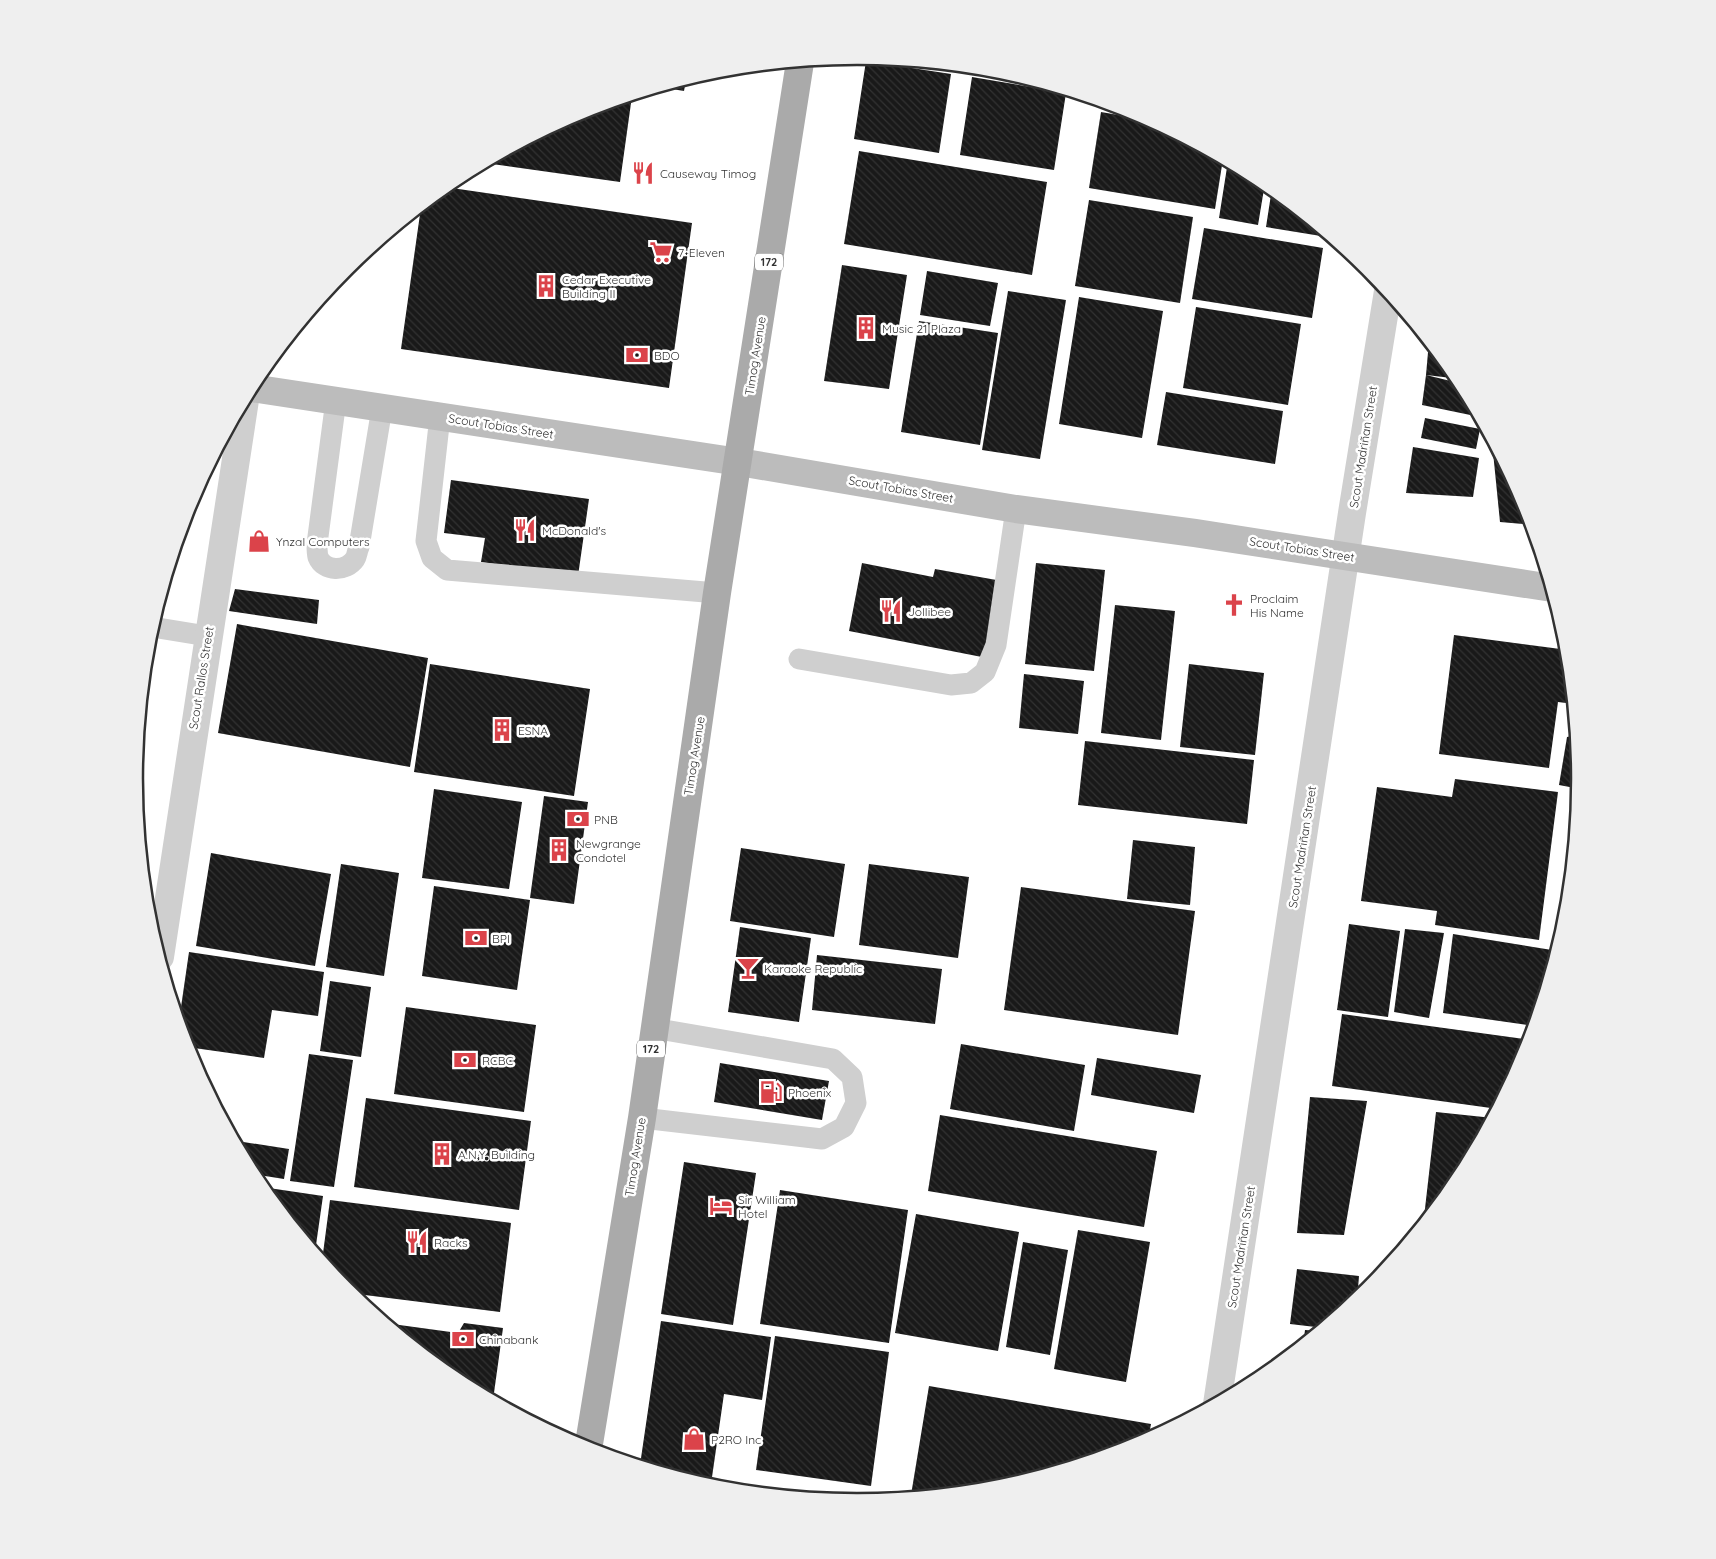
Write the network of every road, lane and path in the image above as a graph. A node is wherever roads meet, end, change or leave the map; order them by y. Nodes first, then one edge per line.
1 (799, 68) edge
2 (1387, 299) edge
3 (260, 389) edge
4 (336, 400) junction
5 (382, 408) junction
6 (440, 416) junction
7 (242, 417) edge
8 (739, 462) junction
9 (1016, 509) junction
10 (1346, 556) junction
11 (1546, 587) edge
12 (717, 593) junction
13 (160, 628) edge
14 (208, 636) junction
15 (799, 659) dead end
16 (162, 941) edge
17 (653, 1028) junction
18 (642, 1118) junction
19 (1218, 1396) edge
20 (589, 1442) edge

1 - 8 main road, Timog Avenue / 172
2 - 10 street, Scout Madriñan Street
3 - 4 street, Scout Tobias Street
4 - 5 street, Scout Tobias Street
4 - 5 lane
5 - 6 street, Scout Tobias Street
6 - 8 street, Scout Tobias Street
6 - 12 lane
7 - 14 street, Scout Rallos Street
8 - 9 street, Scout Tobias Street
8 - 12 main road, Timog Avenue / 172
9 - 10 street, Scout Tobias Street
9 - 15 lane
10 - 11 street, Scout Tobias Street
10 - 19 street, Scout Madriñan Street
12 - 17 main road, Timog Avenue / 172
13 - 14 lane
14 - 16 street, Scout Rallos Street
17 - 18 main road, Timog Avenue / 172
17 - 18 lane
18 - 20 main road, Timog Avenue / 172

